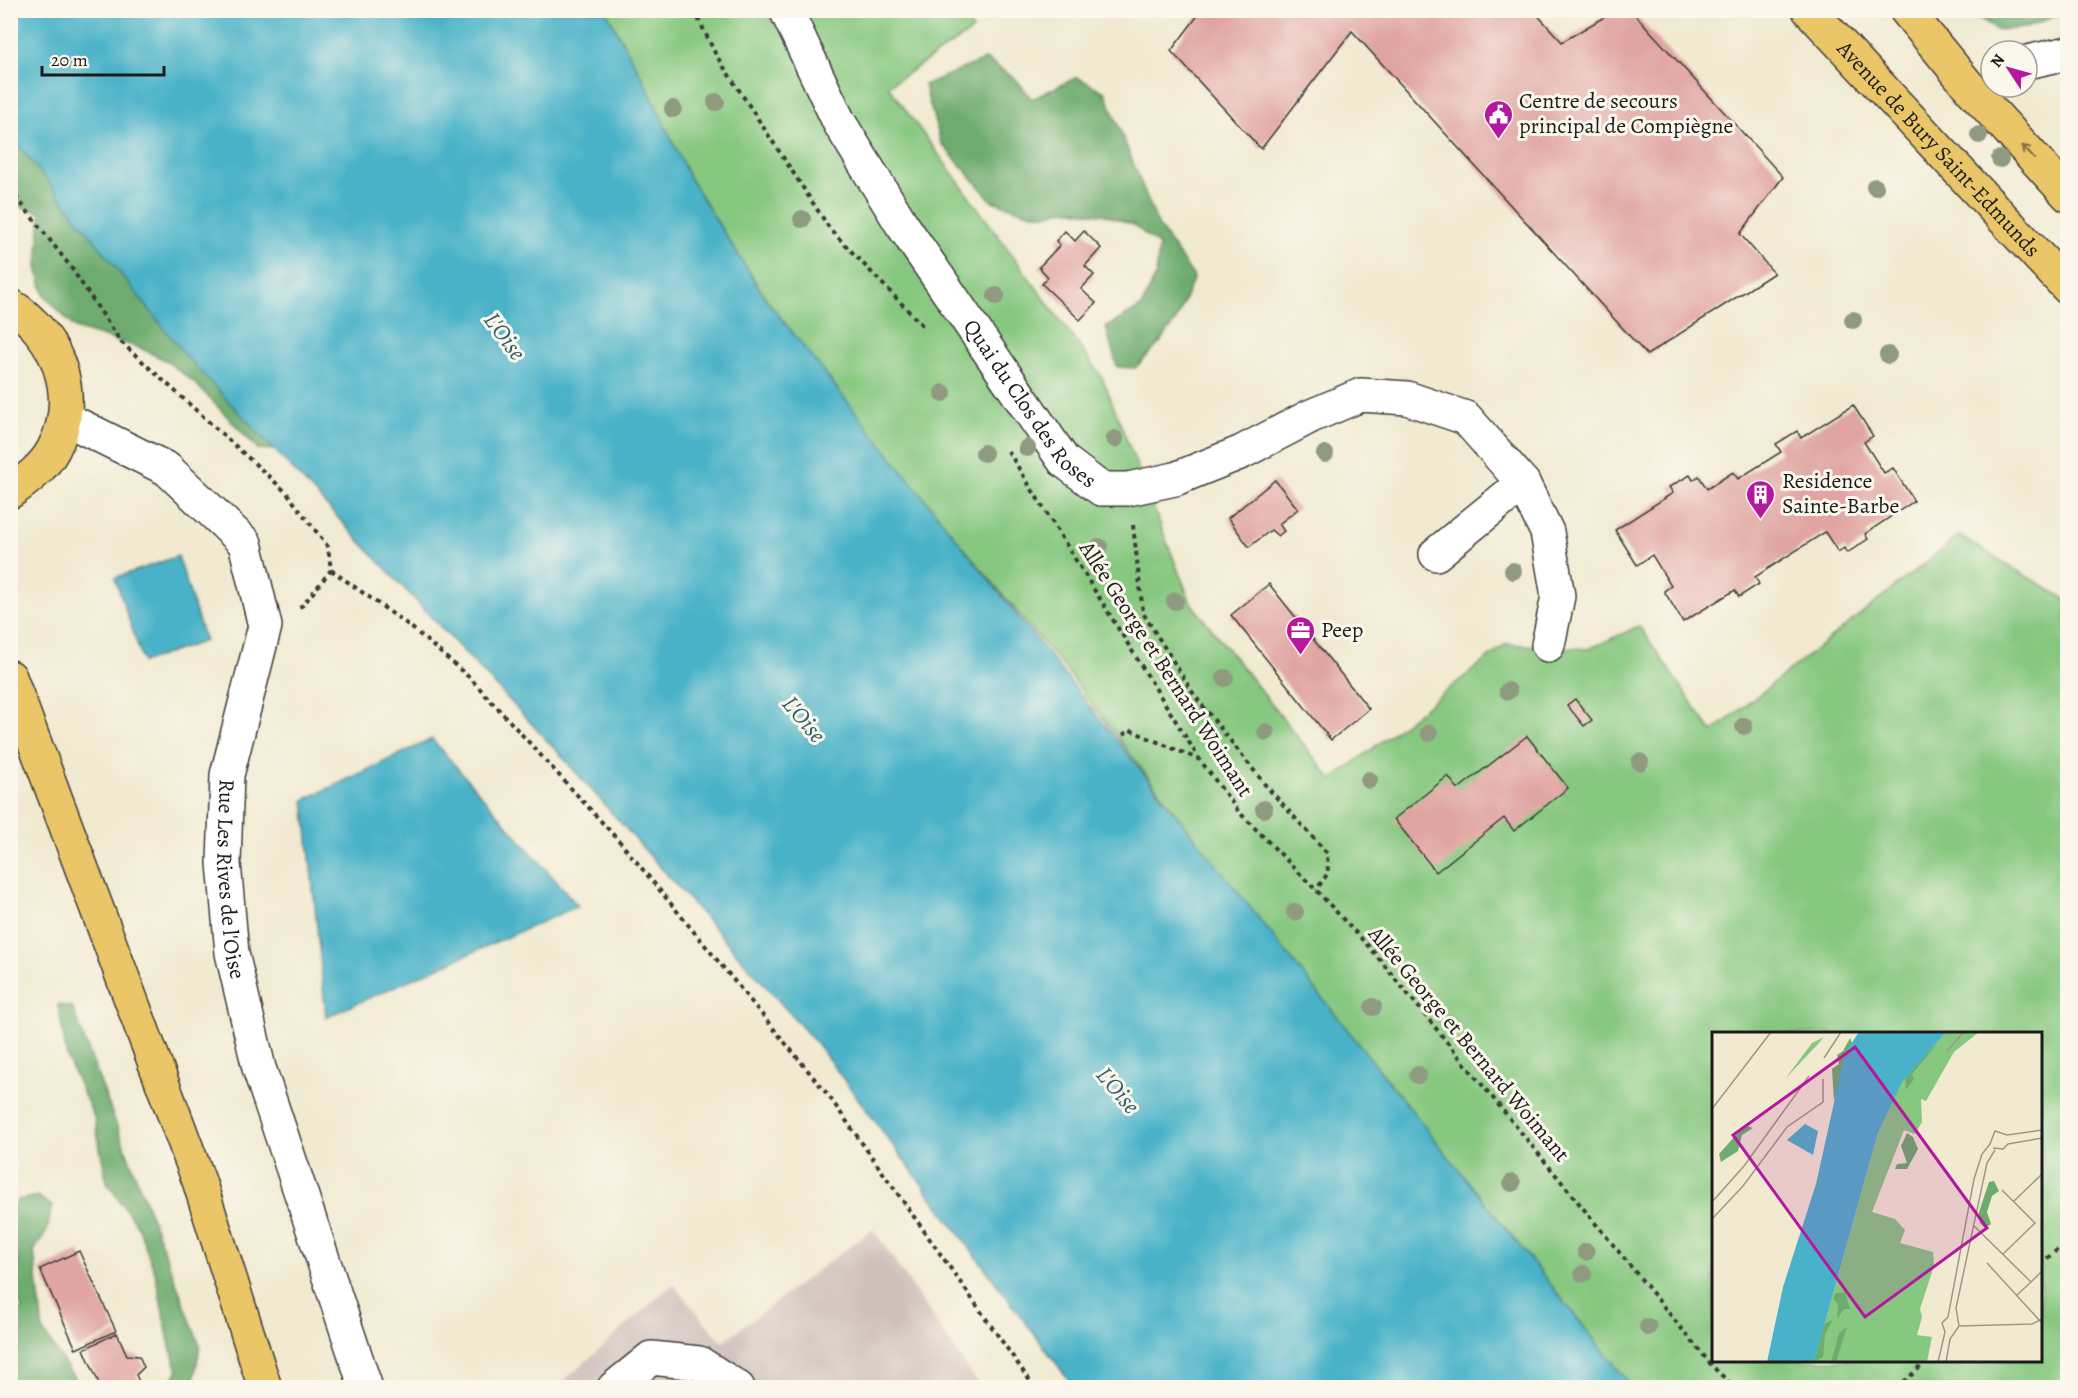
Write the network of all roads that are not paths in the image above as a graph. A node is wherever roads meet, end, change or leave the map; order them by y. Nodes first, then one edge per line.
1 (786, 10) edge
2 (1809, 10) edge
3 (1906, 10) edge
4 (2067, 53) edge
5 (2039, 59) edge
6 (1979, 82) edge
7 (1993, 99) edge
8 (2067, 195) edge
9 (2067, 288) edge
10 (10, 305) edge
11 (64, 418) junction
12 (1522, 483) junction
13 (10, 492) edge
14 (1436, 554) dead end
15 (1548, 645) dead end
16 (10, 677) edge
17 (265, 1388) edge
18 (366, 1388) edge
19 (614, 1388) edge
20 (738, 1388) edge

1 - 12 street, Quai du Clos des Roses
2 - 9 main road, Avenue de Bury Saint-Edmunds
3 - 6 main road
4 - 5 street
8 -> 7 main road
10 - 11 main road
11 - 13 main road
11 - 18 street, Rue Les Rives de l'Oise
12 - 14 street
12 - 15 street
16 - 17 main road
19 - 20 street

